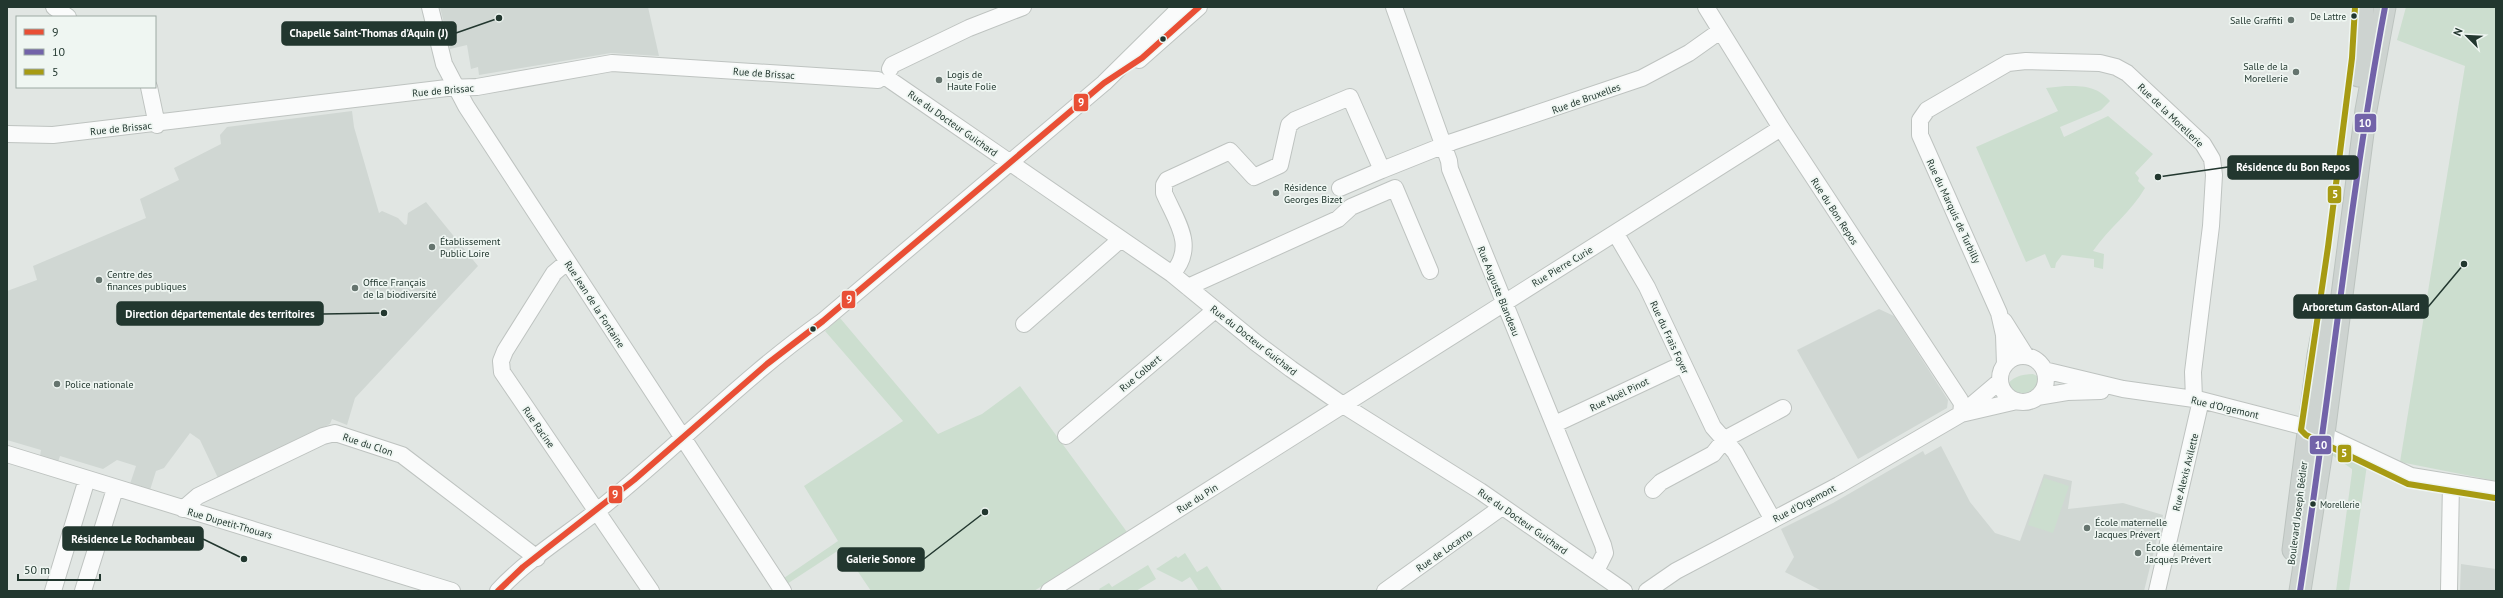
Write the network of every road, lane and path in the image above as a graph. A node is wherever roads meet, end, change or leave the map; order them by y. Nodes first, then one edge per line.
1 (54, 7) edge
2 (430, 7) edge
3 (1023, 7) edge
4 (1182, 7) edge
5 (1199, 7) edge
6 (1394, 7) edge
7 (1706, 7) edge
8 (2363, 7) edge
9 (2385, 7) edge
10 (67, 16) edge
11 (1720, 31) junction
12 (886, 76) junction
13 (1104, 82) junction
14 (149, 88) edge
15 (455, 88) junction
16 (1927, 110) joint
17 (157, 124) junction
18 (1781, 128) junction
19 (7, 134) edge
20 (1444, 146) junction
21 (1009, 163) junction
22 (1382, 170) junction
23 (1340, 188) dead end
24 (1616, 234) junction
25 (1121, 239) junction
26 (567, 262) junction
27 (1430, 271) dead end
28 (1172, 274) junction
29 (1188, 287) junction
30 (1506, 302) junction
31 (1215, 310) junction
32 (1999, 313) junction
33 (1024, 324) dead end
34 (2026, 356) junction
35 (1683, 364) junction
36 (2005, 365) junction
37 (2044, 370) junction
38 (2193, 372) junction
39 (2000, 381) junction
40 (2123, 389) junction
41 (2171, 396) junction
42 (2037, 397) junction
43 (2197, 400) junction
44 (2017, 402) junction
45 (1343, 405) junction
46 (1783, 408) dead end
47 (1961, 414) junction
48 (1555, 424) junction
49 (2316, 432) junction
50 (682, 436) junction
51 (1066, 436) dead end
52 (1725, 439) junction
53 (7, 454) edge
54 (87, 479) junction
55 (2451, 483) junction
56 (115, 488) junction
57 (1653, 490) dead end
58 (2496, 490) edge
59 (1502, 507) junction
60 (183, 509) junction
61 (597, 511) junction
62 (1773, 520) junction
63 (537, 558) junction
64 (1596, 570) junction
65 (53, 591) edge
66 (83, 591) edge
67 (452, 591) edge
68 (498, 591) edge
69 (650, 591) edge
70 (783, 591) edge
71 (1049, 591) edge
72 (1384, 591) edge
73 (1624, 591) edge
74 (1647, 591) edge
75 (2157, 591) edge
76 (2287, 591) edge
77 (2300, 591) edge
78 (2449, 591) edge

1 - 10 street
2 - 15 street, Rue Jean de la Fontaine
3 - 12 street
4 - 13 street
5 - 13 street
6 - 20 street, Rue Auguste Blandeau
7 - 11 street, Rue du Bon Repos
8 - 49 main road, Boulevard Joseph Bédier
9 - 49 main road, Boulevard Joseph Bédier
11 - 18 street, Rue du Bon Repos
11 - 20 street, Rue de Bruxelles
12 - 15 street, Rue de Brissac
12 - 21 street, Rue du Docteur Guichard
13 - 21 street
14 - 17 street
15 - 17 street, Rue de Brissac
15 - 26 street, Rue Jean de la Fontaine
16 - 32 street, Rue du Marquis de Turbilly
16 - 38 street, Rue de la Morellerie
17 - 19 street, Rue de Brissac
18 - 24 street, Rue Pierre Curie
18 - 47 street, Rue du Bon Repos
20 - 22 street, Rue de Bruxelles
20 - 30 street, Rue Auguste Blandeau
21 - 25 street, Rue du Docteur Guichard
21 - 50 street
22 - 23 street
22 - 28 street
24 - 30 street, Rue Pierre Curie
24 - 35 street, Rue du Frais Foyer
25 - 28 street, Rue du Docteur Guichard
25 - 33 street
26 - 50 street, Rue Jean de la Fontaine
26 - 61 street, Rue Racine
27 - 29 street
28 - 29 street, Rue du Docteur Guichard
29 - 31 street, Rue du Docteur Guichard
30 - 45 street, Rue Pierre Curie
30 - 48 street, Rue Auguste Blandeau
31 - 45 street, Rue du Docteur Guichard
31 - 51 street, Rue Colbert
32 - 34 street, Rue du Marquis de Turbilly
32 - 36 street, Rue du Marquis de Turbilly
34 - 36 street
34 - 37 street, Rue d'Orgemont
35 - 48 street, Rue Noël Pinot
35 - 52 street, Rue du Frais Foyer
36 - 39 street
37 - 40 street, Rue d'Orgemont
37 - 42 street
38 - 41 street
38 - 43 street, Rue de la Morellerie
39 - 44 street
39 - 47 street, Rue d'Orgemont
40 - 41 street, Rue d'Orgemont
40 - 42 street, Rue d'Orgemont
41 - 43 street, Rue d'Orgemont
42 - 44 street, Rue d'Orgemont
43 - 49 street, Rue d'Orgemont
43 - 75 street, Rue Alexis Axilette
44 - 47 street, Rue d'Orgemont
45 - 59 street, Rue du Docteur Guichard
45 - 71 street, Rue du Pin
46 - 52 street
47 - 62 street, Rue d'Orgemont
48 - 64 street, Rue Auguste Blandeau
49 - 55 street, Rue d'Orgemont
49 - 76 main road, Boulevard Joseph Bédier
49 - 77 main road, Boulevard Joseph Bédier
50 - 61 street
50 - 70 street, Rue Jean de la Fontaine
52 - 57 street
52 - 62 street, Rue du Frais Foyer
53 - 54 street, Rue Dupetit-Thouars
54 - 56 street, Rue Dupetit-Thouars
54 - 65 street
55 - 58 street, Rue d'Orgemont
55 - 78 street
56 - 60 street, Rue Dupetit-Thouars
56 - 66 street
59 - 64 street, Rue du Docteur Guichard
59 - 72 street, Rue de Locarno
60 - 63 street, Rue du Clon
60 - 67 street, Rue Dupetit-Thouars
61 - 63 street
61 - 69 street, Rue Racine
62 - 74 street, Rue d'Orgemont
63 - 68 street
64 - 73 street, Rue du Docteur Guichard

